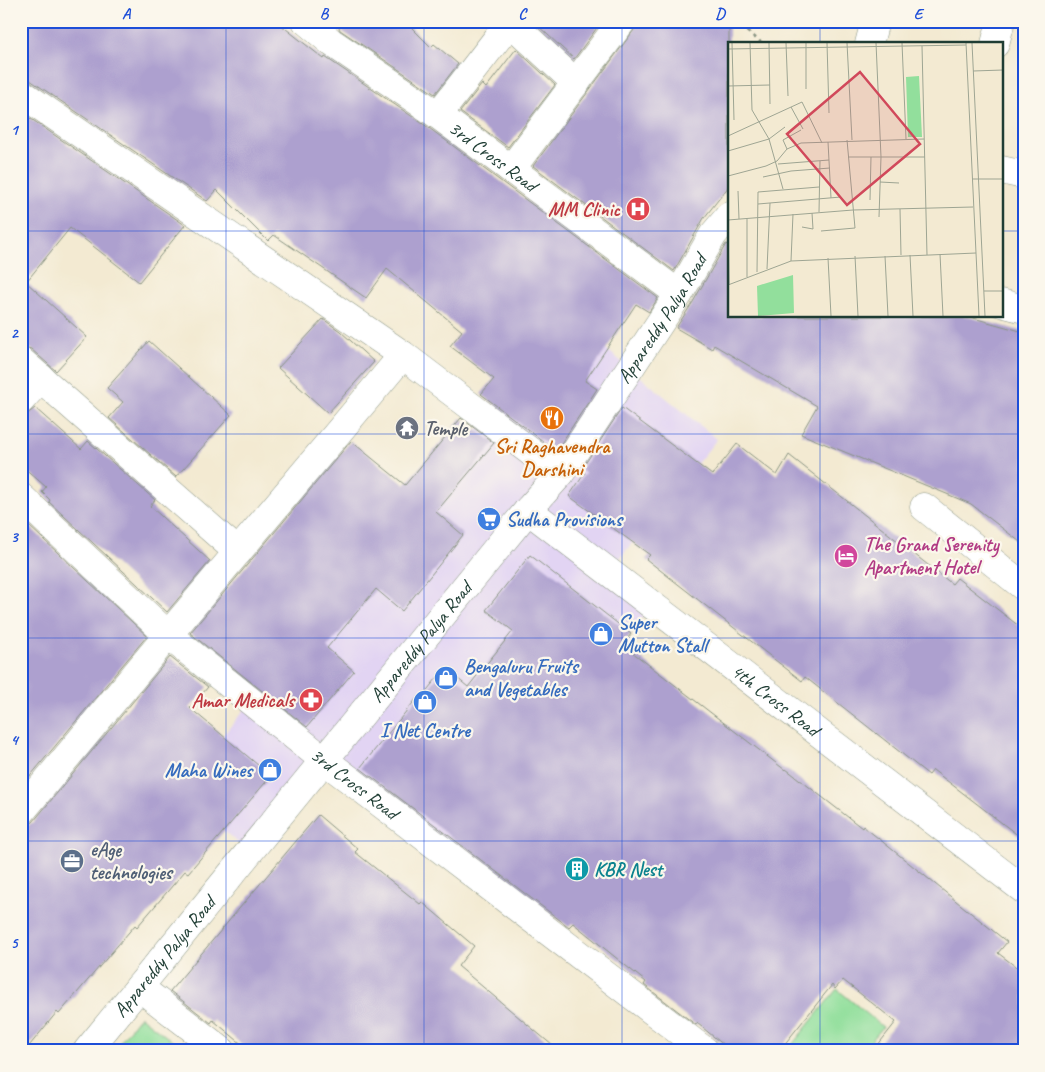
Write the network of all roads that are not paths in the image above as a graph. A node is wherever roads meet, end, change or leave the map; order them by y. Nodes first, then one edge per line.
1 (306, 21) edge
2 (622, 21) edge
3 (875, 21) edge
4 (1001, 21) edge
5 (510, 22) edge
6 (870, 42) edge
7 (996, 42) edge
8 (576, 83) junction
9 (21, 93) edge
10 (438, 115) junction
11 (511, 169) junction
12 (1002, 170) edge
13 (1024, 175) edge
14 (723, 232) edge
15 (679, 294) junction
16 (1002, 303) edge
17 (1024, 308) edge
18 (404, 355) junction
19 (31, 369) edge
20 (21, 400) edge
21 (560, 474) junction
22 (21, 497) edge
23 (924, 507) dead end
24 (528, 510) junction
25 (238, 552) junction
26 (1024, 587) edge
27 (168, 635) junction
28 (324, 760) junction
29 (21, 812) edge
30 (1024, 890) edge
31 (139, 987) junction
32 (87, 1051) edge
33 (222, 1051) edge
34 (705, 1051) edge

1 - 10 street, 3rd Cross Road
2 - 8 street
3 - 6 street
4 - 7 street
5 - 8 street
5 - 10 street
8 - 11 street
9 - 18 street
10 - 11 street, 3rd Cross Road
11 - 15 street, 3rd Cross Road
12 - 13 street
14 - 15 street, Appareddy Palya Road
15 - 21 street, Appareddy Palya Road
16 - 17 street
18 - 21 street
18 - 25 street
19 - 20 street
19 - 25 street
21 - 24 street, Appareddy Palya Road
22 - 27 street, 3rd Cross Road
23 - 26 street
24 - 28 street, Appareddy Palya Road
24 - 30 street, 4th Cross Road
25 - 27 street
27 - 28 street, 3rd Cross Road
27 - 29 street
28 - 31 street, Appareddy Palya Road
28 - 34 street, 3rd Cross Road
31 - 32 street, Appareddy Palya Road
31 - 33 street

